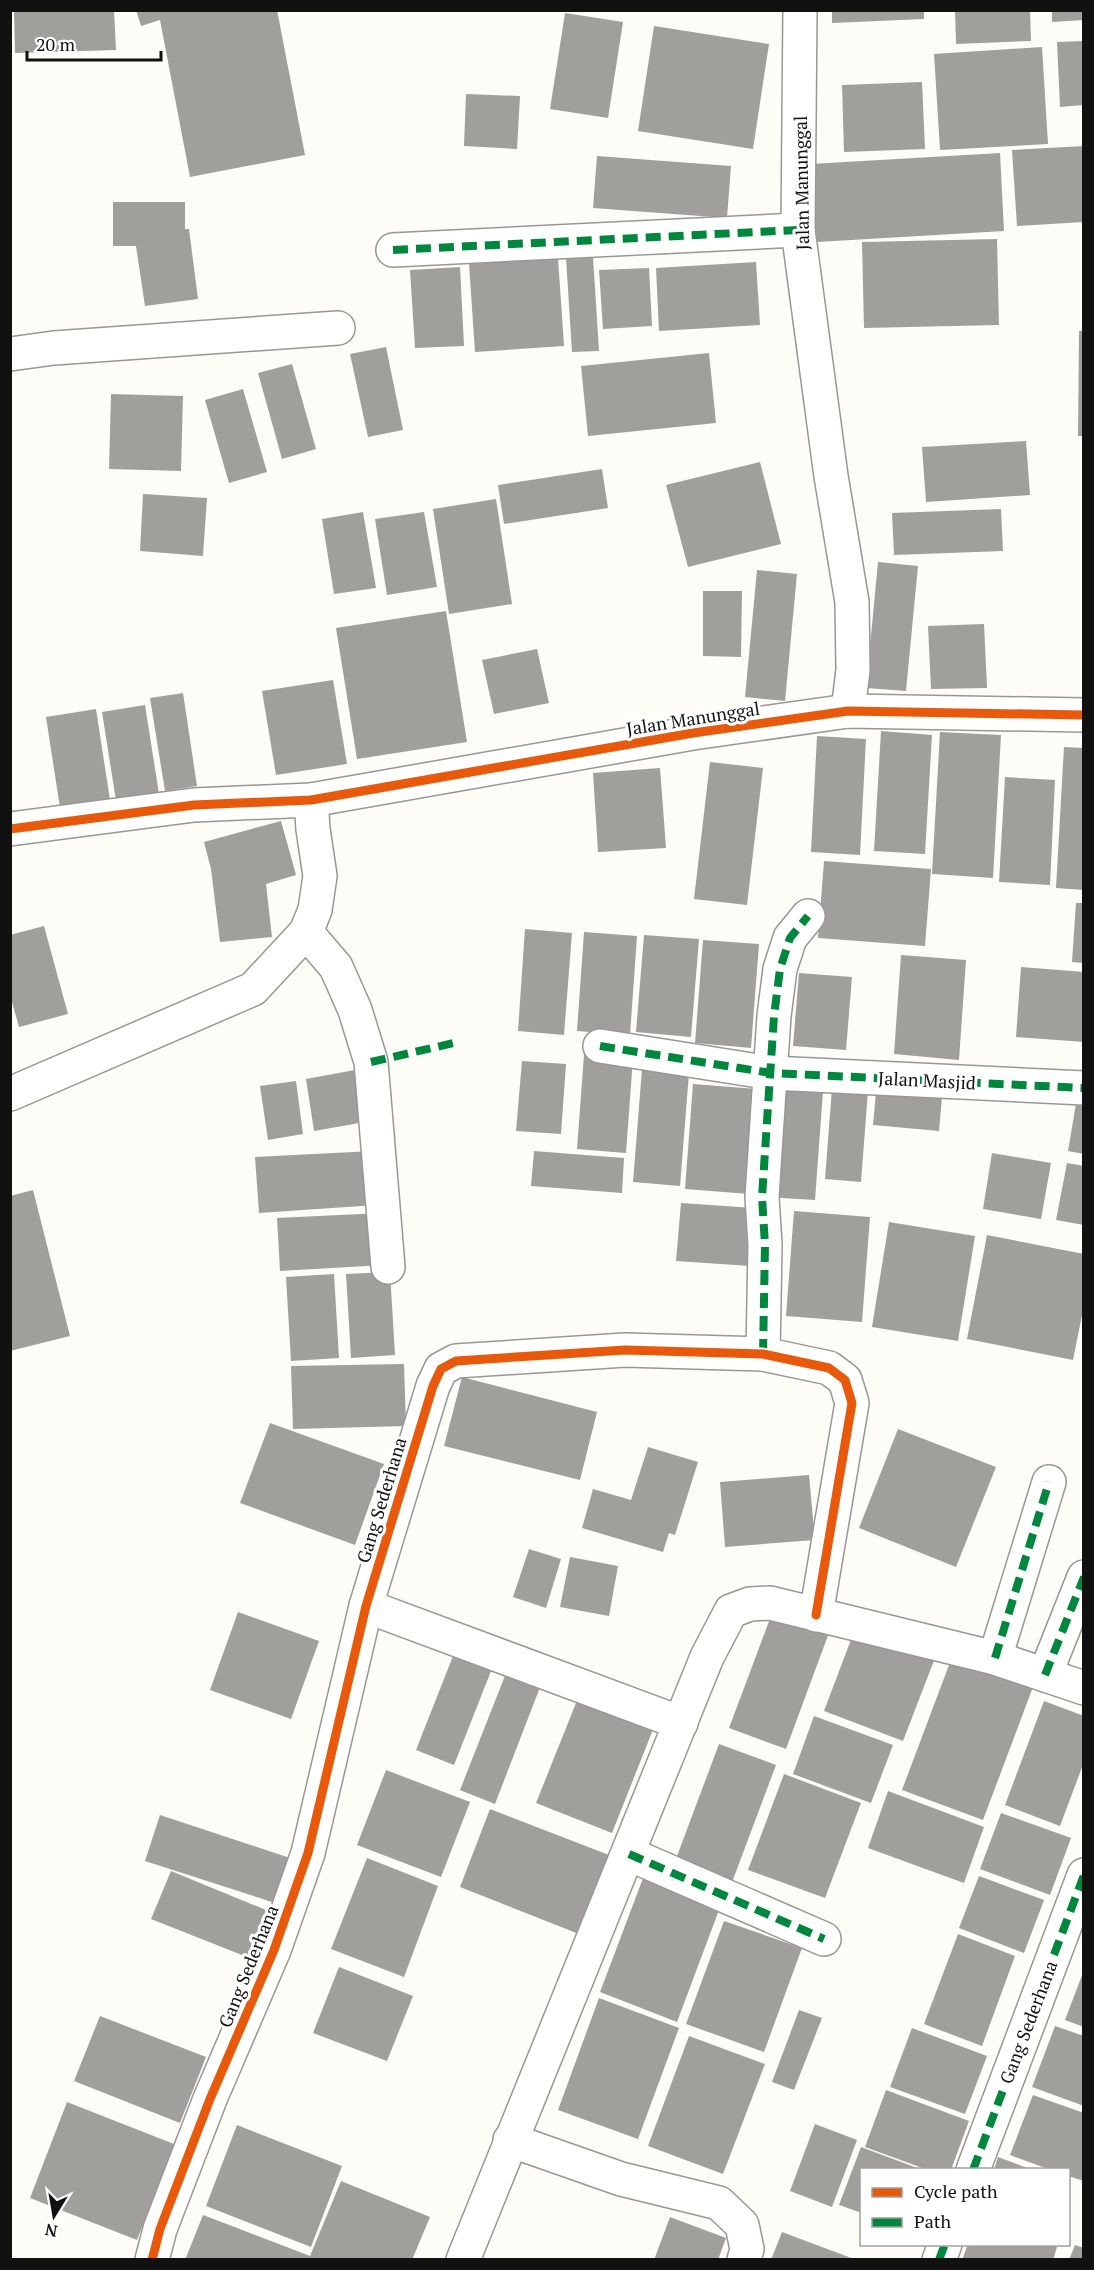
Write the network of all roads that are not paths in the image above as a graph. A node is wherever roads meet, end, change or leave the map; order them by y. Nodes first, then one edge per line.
1 (800, 10) edge
2 (798, 230) junction
3 (393, 250) dead end
4 (338, 328) dead end
5 (10, 354) edge
6 (848, 711) junction
7 (1083, 715) edge
8 (311, 800) junction
9 (10, 829) edge
10 (808, 916) dead end
11 (306, 932) junction
12 (600, 1046) dead end
13 (771, 1073) junction
14 (1083, 1088) edge
15 (10, 1094) edge
16 (388, 1267) dead end
17 (763, 1354) junction
18 (1049, 1482) dead end
19 (1083, 1577) edge
20 (366, 1606) junction
21 (816, 1615) junction
22 (995, 1658) junction
23 (1045, 1675) junction
24 (1083, 1688) edge
25 (681, 1723) junction
26 (629, 1854) junction
27 (1083, 1875) edge
28 (824, 1939) dead end
29 (510, 2140) junction
30 (973, 2168) edge
31 (152, 2259) edge
32 (463, 2259) edge
33 (744, 2259) edge

1 - 2 street, Jalan Manunggal
2 - 3 street
2 - 6 street, Jalan Manunggal
4 - 5 street
6 - 7 street, Jalan Manunggal
6 - 8 street, Jalan Manunggal
8 - 9 street, Jalan Manunggal
8 - 11 street
10 - 13 street
11 - 15 street
11 - 16 street
12 - 13 street, Jalan Masjid
13 - 14 street, Jalan Masjid
13 - 17 street
17 - 20 street, Gang Sederhana
17 - 21 street, Gang Sederhana
18 - 22 street
19 - 23 street
20 - 25 street
20 - 31 street, Gang Sederhana
21 - 22 street
21 - 25 street
22 - 23 street
23 - 24 street
25 - 26 street
26 - 28 street
26 - 29 street
27 - 30 street, Gang Sederhana
29 - 32 street
29 - 33 street

